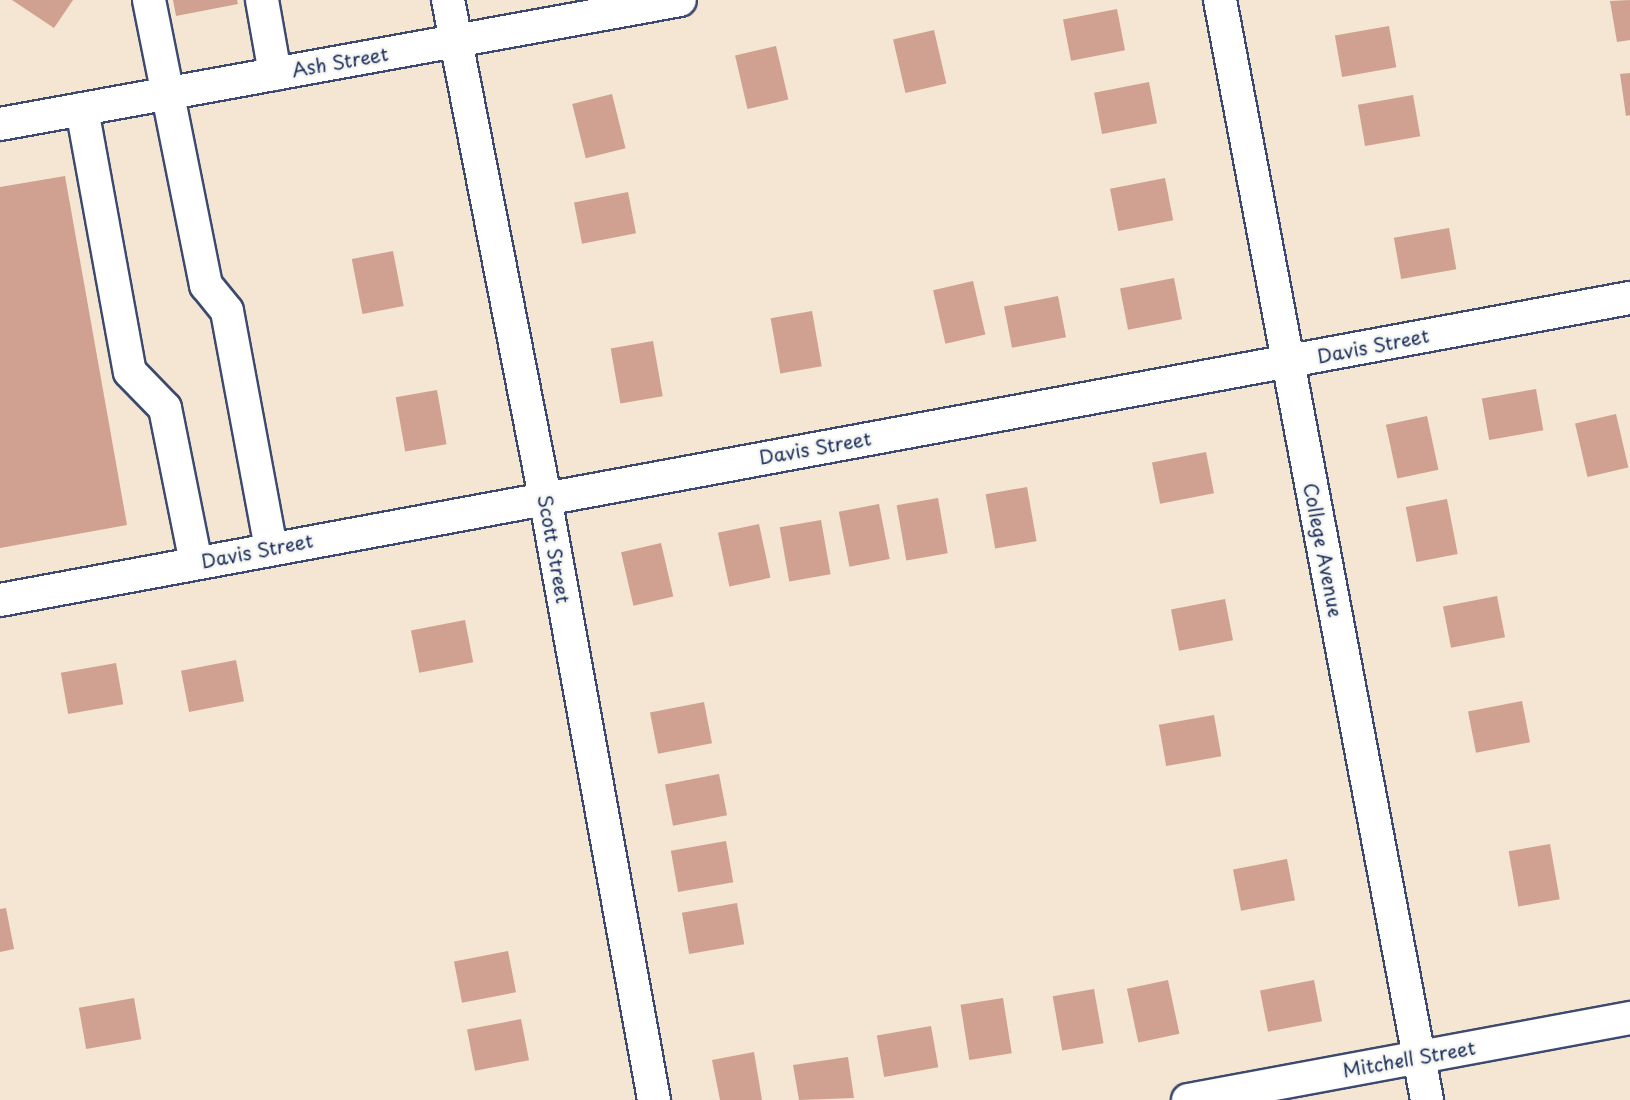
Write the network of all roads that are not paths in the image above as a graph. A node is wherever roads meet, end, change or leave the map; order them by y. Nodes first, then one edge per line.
1 (149, 0) edge
2 (448, 0) edge
3 (680, 0) edge
4 (1220, 0) edge
5 (269, 1) edge
6 (456, 41) junction
7 (275, 74) junction
8 (166, 94) junction
9 (82, 109) junction
10 (0, 124) edge
11 (1630, 298) edge
12 (1287, 362) junction
13 (545, 497) junction
14 (271, 549) junction
15 (196, 563) junction
16 (0, 600) edge
17 (1630, 1018) edge
18 (1419, 1057) junction
19 (654, 1100) edge
20 (1188, 1100) edge
21 (1427, 1100) edge

1 - 8 street
2 - 6 street, Scott Street
3 - 6 street, Ash Street
4 - 12 street, College Avenue
5 - 7 street
6 - 7 street, Ash Street
6 - 13 street, Scott Street
7 - 8 street, Ash Street
8 - 9 street, Ash Street
8 - 14 street
9 - 10 street, Ash Street
9 - 15 street
11 - 12 street, Davis Street
12 - 13 street, Davis Street
12 - 18 street, College Avenue
13 - 14 street, Davis Street
13 - 19 street, Scott Street
14 - 15 street, Davis Street
15 - 16 street, Davis Street
17 - 18 street, Mitchell Street
18 - 20 street, Mitchell Street
18 - 21 street, College Avenue

